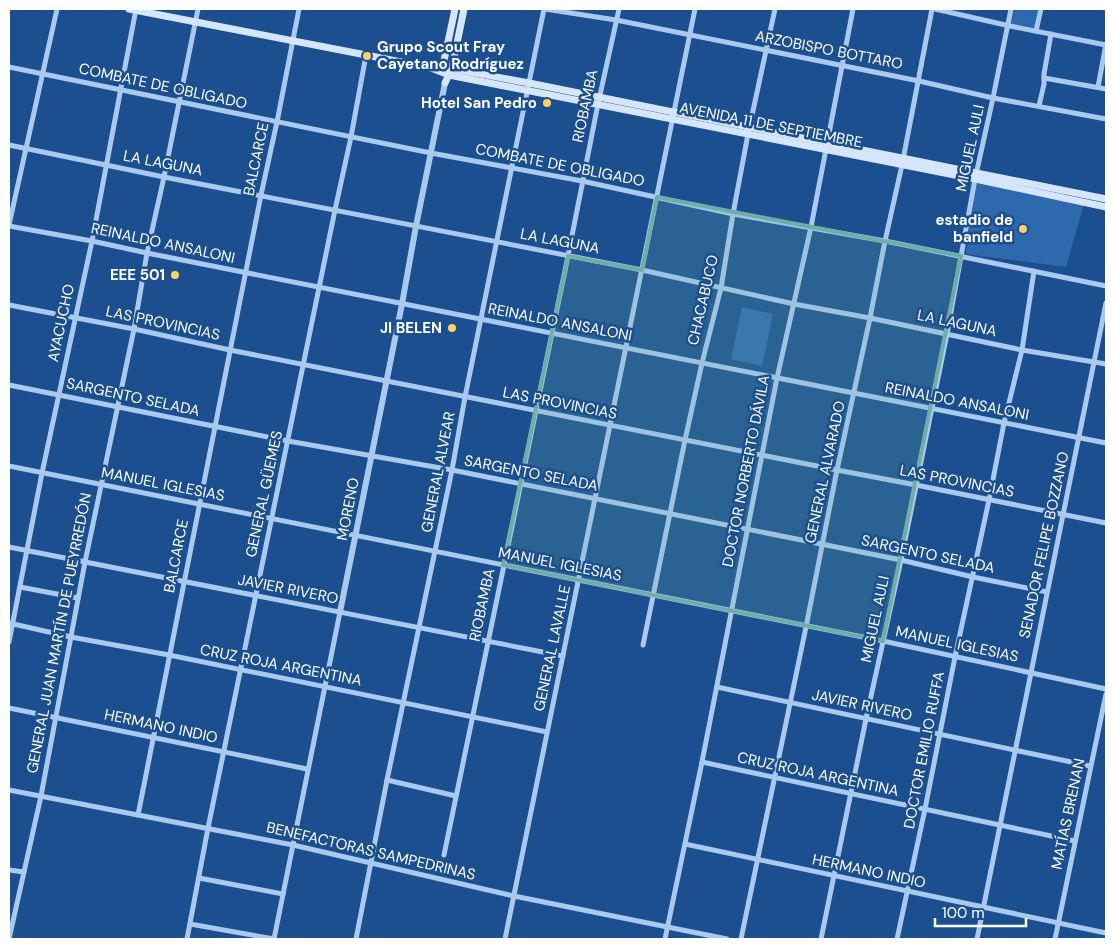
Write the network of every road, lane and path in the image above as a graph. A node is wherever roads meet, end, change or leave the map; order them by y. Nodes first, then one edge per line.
1 (57, 9) edge
2 (134, 9) edge
3 (198, 9) edge
4 (299, 9) edge
5 (455, 9) edge
6 (464, 9) edge
7 (545, 9) edge
8 (619, 9) edge
9 (695, 9) edge
10 (775, 9) edge
11 (852, 9) edge
12 (934, 9) edge
13 (1011, 9) edge
14 (1041, 9) edge
15 (616, 20) junction
16 (195, 22) junction
17 (1007, 25) junction
18 (1036, 31) junction
19 (1051, 34) junction
20 (690, 35) junction
21 (292, 41) junction
22 (1106, 45) edge
23 (766, 50) junction
24 (366, 55) junction
25 (842, 66) junction
26 (9, 67) edge
27 (447, 71) junction
28 (43, 74) junction
29 (1044, 78) junction
30 (919, 81) junction
31 (445, 83) joint
32 (528, 87) junction
33 (1098, 87) junction
34 (1106, 89) edge
35 (121, 91) junction
36 (993, 98) junction
37 (599, 101) junction
38 (179, 103) junction
39 (1039, 106) junction
40 (674, 116) junction
41 (1106, 119) edge
42 (277, 122) junction
43 (749, 131) junction
44 (351, 137) junction
45 (9, 145) edge
46 (826, 146) junction
47 (25, 148) junction
48 (431, 153) junction
49 (902, 161) junction
50 (106, 165) junction
51 (512, 168) junction
52 (976, 176) junction
53 (164, 177) junction
54 (582, 181) junction
55 (261, 195) junction
56 (657, 197) junction
57 (1106, 198) edge
58 (1106, 207) edge
59 (335, 210) junction
60 (733, 214) junction
61 (9, 225) edge
62 (416, 226) junction
63 (811, 227) junction
64 (92, 241) junction
65 (884, 241) junction
66 (496, 242) junction
67 (147, 253) junction
68 (568, 256) junction
69 (961, 256) junction
70 (642, 270) junction
71 (1034, 271) junction
72 (246, 273) junction
73 (1106, 286) edge
74 (319, 288) junction
75 (721, 288) junction
76 (9, 304) edge
77 (402, 304) junction
78 (794, 304) junction
79 (1106, 304) edge
80 (75, 318) junction
81 (870, 318) junction
82 (480, 319) junction
83 (134, 329) junction
84 (552, 334) junction
85 (947, 334) junction
86 (626, 348) junction
87 (230, 350) junction
88 (1022, 350) junction
89 (1094, 362) junction
90 (702, 363) junction
91 (1106, 364) edge
92 (303, 365) junction
93 (777, 378) junction
94 (386, 381) junction
95 (9, 385) edge
96 (854, 394) junction
97 (59, 395) junction
98 (464, 397) junction
99 (117, 407) junction
100 (931, 409) junction
101 (536, 411) junction
102 (1004, 423) junction
103 (610, 426) junction
104 (215, 427) junction
105 (1079, 438) junction
106 (685, 440) junction
107 (288, 441) junction
108 (1106, 443) edge
109 (762, 455) junction
110 (370, 456) junction
111 (9, 466) edge
112 (452, 470) junction
113 (837, 470) junction
114 (42, 473) junction
115 (520, 484) junction
116 (101, 485) junction
117 (916, 485) junction
118 (595, 499) junction
119 (989, 500) junction
120 (199, 504) junction
121 (670, 514) junction
122 (1063, 515) junction
123 (272, 519) junction
124 (1106, 523) edge
125 (747, 529) junction
126 (355, 536) junction
127 (822, 544) junction
128 (9, 546) edge
129 (27, 550) junction
130 (436, 552) junction
131 (901, 560) junction
132 (85, 562) junction
133 (504, 565) junction
134 (973, 577) junction
135 (578, 580) junction
136 (184, 581) junction
137 (20, 586) junction
138 (1047, 592) junction
139 (653, 595) junction
140 (256, 596) junction
141 (78, 598) junction
142 (731, 611) junction
143 (340, 612) junction
144 (11, 623) edge
145 (806, 627) junction
146 (420, 628) junction
147 (71, 637) junction
148 (9, 642) edge
149 (488, 642) junction
150 (883, 642) junction
151 (643, 644) dead end
152 (169, 656) junction
153 (563, 656) junction
154 (955, 657) junction
155 (241, 670) junction
156 (1031, 673) junction
157 (324, 687) junction
158 (717, 687) junction
159 (1106, 689) edge
160 (1106, 694) edge
161 (404, 703) junction
162 (790, 703) junction
163 (9, 708) edge
164 (472, 717) junction
165 (55, 718) junction
166 (866, 719) junction
167 (548, 732) junction
168 (940, 734) junction
169 (153, 737) junction
170 (1016, 750) junction
171 (224, 752) junction
172 (702, 762) junction
173 (1090, 766) junction
174 (307, 769) junction
175 (775, 777) junction
176 (387, 780) junction
177 (9, 790) edge
178 (851, 793) junction
179 (41, 796) junction
180 (456, 796) junction
181 (926, 810) junction
182 (138, 815) junction
183 (1000, 826) junction
184 (208, 828) junction
185 (1075, 842) junction
186 (293, 844) junction
187 (685, 844) junction
188 (444, 855) dead end
189 (758, 860) junction
190 (372, 862) junction
191 (9, 870) edge
192 (24, 872) junction
193 (834, 876) junction
194 (199, 878) junction
195 (907, 891) junction
196 (282, 894) junction
197 (514, 896) junction
198 (984, 907) junction
199 (1058, 923) junction
200 (190, 924) junction
201 (668, 927) junction
202 (1106, 933) edge
203 (9, 939) edge
204 (187, 939) edge
205 (274, 939) edge
206 (356, 939) edge
207 (506, 939) edge
208 (665, 939) edge
209 (727, 939) edge
210 (741, 939) edge
211 (821, 939) edge
212 (897, 939) edge
213 (977, 939) edge
214 (1055, 939) edge

1 - 28 street
2 - 16 main road, AVENIDA 11 DE SEPTIEMBRE
2 - 35 street, AYACUCHO
3 - 16 street, GENERAL JUAN MARTÍN DE PUEYRREDÓN
4 - 21 street, BALCARCE
5 - 27 main road
6 - 27 main road
7 - 15 street, ARZOBISPO BOTTARO
7 - 32 street, GENERAL ALVEAR
8 - 15 street, RIOBAMBA
9 - 20 street, GENERAL LAVALLE
10 - 23 street, CHACABUCO
11 - 25 street, DOCTOR NORBERTO DÁVILA
12 - 17 street
12 - 30 street, GENERAL ALVARADO
13 - 17 street, MIGUEL AULI
14 - 18 street
15 - 20 street, ARZOBISPO BOTTARO
15 - 37 street, RIOBAMBA
16 - 21 main road, AVENIDA 11 DE SEPTIEMBRE
16 - 38 street, GENERAL JUAN MARTÍN DE PUEYRREDÓN
17 - 18 street
17 - 36 street, MIGUEL AULI
18 - 19 street
19 - 22 street
19 - 29 street
20 - 23 street, ARZOBISPO BOTTARO
20 - 40 street, GENERAL LAVALLE
21 - 24 main road, AVENIDA 11 DE SEPTIEMBRE
21 - 42 street, BALCARCE
22 - 33 street
23 - 25 street, ARZOBISPO BOTTARO
23 - 43 street, CHACABUCO
24 - 27 main road, AVENIDA 11 DE SEPTIEMBRE
24 - 44 street, GENERAL GÜEMES
25 - 30 street, ARZOBISPO BOTTARO
25 - 46 street, DOCTOR NORBERTO DÁVILA
26 - 28 street, COMBATE DE OBLIGADO
27 - 31 main road
27 - 32 main road, AVENIDA 11 DE SEPTIEMBRE
28 - 35 street, COMBATE DE OBLIGADO
28 - 47 street
29 - 33 street
29 - 39 street
30 - 36 street, ARZOBISPO BOTTARO
30 - 49 street, GENERAL ALVARADO
31 - 48 street, MORENO
32 - 37 main road, AVENIDA 11 DE SEPTIEMBRE
32 - 51 street, GENERAL ALVEAR
33 - 34 street
35 - 38 street, COMBATE DE OBLIGADO
35 - 50 street, AYACUCHO
36 - 39 street, ARZOBISPO BOTTARO
36 - 52 street, MIGUEL AULI
37 - 40 main road, AVENIDA 11 DE SEPTIEMBRE
37 - 54 street, RIOBAMBA
38 - 42 street, COMBATE DE OBLIGADO
38 - 53 street, GENERAL JUAN MARTÍN DE PUEYRREDÓN
39 - 41 street, ARZOBISPO BOTTARO
40 - 43 main road, AVENIDA 11 DE SEPTIEMBRE
40 - 56 street, GENERAL LAVALLE
42 - 44 street, COMBATE DE OBLIGADO
42 - 55 street, BALCARCE
43 - 46 main road, AVENIDA 11 DE SEPTIEMBRE
43 - 60 street, CHACABUCO
44 - 48 street, COMBATE DE OBLIGADO
44 - 59 street, GENERAL GÜEMES
45 - 47 street, LA LAGUNA
46 - 49 main road, AVENIDA 11 DE SEPTIEMBRE
46 - 63 street, DOCTOR NORBERTO DÁVILA
47 - 50 street, LA LAGUNA
47 - 61 street
48 - 51 street, COMBATE DE OBLIGADO
48 - 62 street, MORENO
49 - 52 main road, AVENIDA 11 DE SEPTIEMBRE
49 - 65 street, GENERAL ALVARADO
50 - 53 street, LA LAGUNA
50 - 64 street, AYACUCHO
51 - 54 street, COMBATE DE OBLIGADO
51 - 66 street, GENERAL ALVEAR
52 - 57 main road, AVENIDA 11 DE SEPTIEMBRE
52 - 58 main road, AVENIDA 11 DE SEPTIEMBRE
52 - 69 street, MIGUEL AULI
53 - 55 street, LA LAGUNA
53 - 67 street, GENERAL JUAN MARTÍN DE PUEYRREDÓN
54 - 56 street, COMBATE DE OBLIGADO
54 - 68 street, RIOBAMBA
55 - 59 street, LA LAGUNA
55 - 72 street, BALCARCE
56 - 60 street, COMBATE DE OBLIGADO
56 - 70 street, GENERAL LAVALLE
59 - 62 street, LA LAGUNA
59 - 74 street, GENERAL GÜEMES
60 - 63 street, COMBATE DE OBLIGADO
60 - 75 street, CHACABUCO
61 - 64 street, REINALDO ANSALONI
62 - 66 street, LA LAGUNA
62 - 77 street, MORENO
63 - 65 street, COMBATE DE OBLIGADO
63 - 78 street, DOCTOR NORBERTO DÁVILA
64 - 67 street, REINALDO ANSALONI
64 - 80 street, AYACUCHO
65 - 69 street, COMBATE DE OBLIGADO
65 - 81 street, GENERAL ALVARADO
66 - 68 street, LA LAGUNA
66 - 82 street, GENERAL ALVEAR
67 - 72 street, REINALDO ANSALONI
67 - 83 street, GENERAL JUAN MARTÍN DE PUEYRREDÓN
68 - 70 street, LA LAGUNA
68 - 84 street, RIOBAMBA
69 - 71 street, COMBATE DE OBLIGADO
69 - 85 street, MIGUEL AULI
70 - 75 street, LA LAGUNA
70 - 86 street, GENERAL LAVALLE
71 - 73 street, COMBATE DE OBLIGADO
71 - 88 street, DOCTOR EMILIO RUFFA
72 - 74 street, REINALDO ANSALONI
72 - 87 street, BALCARCE
74 - 77 street, REINALDO ANSALONI
74 - 92 street, GENERAL GÜEMES
75 - 78 street, LA LAGUNA
75 - 90 street, CHACABUCO
76 - 80 street, LAS PROVINCIAS
77 - 82 street, REINALDO ANSALONI
77 - 94 street, MORENO
78 - 81 street, LA LAGUNA
78 - 93 street, DOCTOR NORBERTO DÁVILA
79 - 89 street, SENADOR FELIPE BOZZANO
80 - 83 street, LAS PROVINCIAS
80 - 97 street, AYACUCHO
81 - 85 street, LA LAGUNA
81 - 96 street, GENERAL ALVARADO
82 - 84 street, REINALDO ANSALONI
82 - 98 street, GENERAL ALVEAR
83 - 87 street, LAS PROVINCIAS
83 - 99 street, GENERAL JUAN MARTÍN DE PUEYRREDÓN
84 - 86 street, REINALDO ANSALONI
84 - 101 street, RIOBAMBA
85 - 88 street, LA LAGUNA
85 - 100 street, MIGUEL AULI
86 - 90 street, REINALDO ANSALONI
86 - 103 street, GENERAL LAVALLE
87 - 92 street, LAS PROVINCIAS
87 - 104 street, BALCARCE
88 - 89 street, LA LAGUNA
88 - 102 street, DOCTOR EMILIO RUFFA
89 - 91 street, LA LAGUNA
89 - 105 street, SENADOR FELIPE BOZZANO
90 - 93 street, REINALDO ANSALONI
90 - 106 street, CHACABUCO
92 - 94 street, LAS PROVINCIAS
92 - 107 street, GENERAL GÜEMES
93 - 96 street, REINALDO ANSALONI
93 - 109 street, DOCTOR NORBERTO DÁVILA
94 - 98 street, LAS PROVINCIAS
94 - 110 street, MORENO
95 - 97 street, SARGENTO SELADA
96 - 100 street, REINALDO ANSALONI
96 - 113 street, GENERAL ALVARADO
97 - 99 street, SARGENTO SELADA
97 - 114 street, AYACUCHO
98 - 101 street, LAS PROVINCIAS
98 - 112 street, GENERAL ALVEAR
99 - 104 street, SARGENTO SELADA
99 - 116 street, GENERAL JUAN MARTÍN DE PUEYRREDÓN
100 - 102 street, REINALDO ANSALONI
100 - 117 street, MIGUEL AULI
101 - 103 street, LAS PROVINCIAS
101 - 115 street, RIOBAMBA
102 - 105 street, REINALDO ANSALONI
102 - 119 street, DOCTOR EMILIO RUFFA
103 - 106 street, LAS PROVINCIAS
103 - 118 street, GENERAL LAVALLE
104 - 107 street, SARGENTO SELADA
104 - 120 street, BALCARCE
105 - 108 street, REINALDO ANSALONI
105 - 122 street, SENADOR FELIPE BOZZANO
106 - 109 street, LAS PROVINCIAS
106 - 121 street, CHACABUCO
107 - 110 street, SARGENTO SELADA
107 - 123 street, GENERAL GÜEMES
109 - 113 street, LAS PROVINCIAS
109 - 125 street, DOCTOR NORBERTO DÁVILA
110 - 112 street, SARGENTO SELADA
110 - 126 street, MORENO
111 - 114 street, MANUEL IGLESIAS
112 - 115 street, SARGENTO SELADA
112 - 130 street, GENERAL ALVEAR
113 - 117 street, LAS PROVINCIAS
113 - 127 street, GENERAL ALVARADO
114 - 116 street, MANUEL IGLESIAS
114 - 129 street, AYACUCHO
115 - 118 street, SARGENTO SELADA
115 - 133 street, RIOBAMBA
116 - 120 street, MANUEL IGLESIAS
116 - 132 street, GENERAL JUAN MARTÍN DE PUEYRREDÓN
117 - 119 street, LAS PROVINCIAS
117 - 131 street, MIGUEL AULI
118 - 121 street, SARGENTO SELADA
118 - 135 street, GENERAL LAVALLE
119 - 122 street, LAS PROVINCIAS
119 - 134 street, DOCTOR EMILIO RUFFA
120 - 123 street, MANUEL IGLESIAS
120 - 136 street, BALCARCE
121 - 125 street, SARGENTO SELADA
121 - 139 street, CHACABUCO
122 - 124 street, LAS PROVINCIAS
122 - 138 street, SENADOR FELIPE BOZZANO
123 - 126 street, MANUEL IGLESIAS
123 - 140 street, GENERAL GÜEMES
125 - 127 street, SARGENTO SELADA
125 - 142 street, DOCTOR NORBERTO DÁVILA
126 - 130 street, MANUEL IGLESIAS
126 - 143 street, MORENO
127 - 131 street, SARGENTO SELADA
127 - 145 street, GENERAL ALVARADO
128 - 129 street, JAVIER RIVERO
129 - 132 street, JAVIER RIVERO
129 - 137 street, AYACUCHO
130 - 133 street, MANUEL IGLESIAS
130 - 146 street, GENERAL ALVEAR
131 - 134 street, SARGENTO SELADA
131 - 150 street, MIGUEL AULI
132 - 136 street, JAVIER RIVERO
132 - 141 street, GENERAL JUAN MARTÍN DE PUEYRREDÓN
133 - 135 street, MANUEL IGLESIAS
133 - 149 street, RIOBAMBA
134 - 138 street, SARGENTO SELADA
134 - 154 street, DOCTOR EMILIO RUFFA
135 - 139 street, MANUEL IGLESIAS
135 - 153 street, GENERAL LAVALLE
136 - 140 street, JAVIER RIVERO
136 - 152 street, BALCARCE
137 - 141 street
137 - 144 street, AYACUCHO
138 - 156 street, SENADOR FELIPE BOZZANO
139 - 142 street, MANUEL IGLESIAS
139 - 151 street, CHACABUCO
140 - 143 street, JAVIER RIVERO
140 - 155 street, GENERAL GÜEMES
141 - 147 street, GENERAL JUAN MARTÍN DE PUEYRREDÓN
142 - 145 street, MANUEL IGLESIAS
142 - 158 street, DOCTOR NORBERTO DÁVILA
143 - 146 street, JAVIER RIVERO
143 - 157 street, MORENO
144 - 147 street, CRUZ ROJA ARGENTINA
144 - 148 street, AYACUCHO
145 - 150 street, MANUEL IGLESIAS
145 - 162 street, GENERAL ALVARADO
146 - 149 street, JAVIER RIVERO
146 - 161 street, GENERAL ALVEAR
147 - 152 street, CRUZ ROJA ARGENTINA
147 - 165 street, GENERAL JUAN MARTÍN DE PUEYRREDÓN
149 - 153 street, JAVIER RIVERO
149 - 164 street, RIOBAMBA
150 - 154 street, MANUEL IGLESIAS
150 - 166 street, MIGUEL AULI
152 - 155 street, CRUZ ROJA ARGENTINA
152 - 169 street, BALCARCE
153 - 167 street, GENERAL LAVALLE
154 - 156 street, MANUEL IGLESIAS
154 - 168 street, DOCTOR EMILIO RUFFA
155 - 157 street, CRUZ ROJA ARGENTINA
155 - 171 street, GENERAL GÜEMES
156 - 159 street, MANUEL IGLESIAS
156 - 170 street, SENADOR FELIPE BOZZANO
157 - 161 street, CRUZ ROJA ARGENTINA
157 - 174 street, MORENO
158 - 162 street, JAVIER RIVERO
158 - 172 street, DOCTOR NORBERTO DÁVILA
160 - 173 street, MATÍAS BRENAN
161 - 164 street, CRUZ ROJA ARGENTINA
161 - 176 street, GENERAL ALVEAR
162 - 166 street, JAVIER RIVERO
162 - 175 street, GENERAL ALVARADO
163 - 165 street, HERMANO INDIO
164 - 167 street, CRUZ ROJA ARGENTINA
164 - 180 street, RIOBAMBA
165 - 169 street, HERMANO INDIO
165 - 179 street, GENERAL JUAN MARTÍN DE PUEYRREDÓN
166 - 168 street, JAVIER RIVERO
166 - 178 street, MIGUEL AULI
167 - 197 street, GENERAL LAVALLE
168 - 170 street, JAVIER RIVERO
168 - 181 street, DOCTOR EMILIO RUFFA
169 - 171 street, HERMANO INDIO
169 - 182 street, BALCARCE
170 - 173 street, JAVIER RIVERO
170 - 183 street, SENADOR FELIPE BOZZANO
171 - 174 street, HERMANO INDIO
171 - 184 street, GENERAL GÜEMES
172 - 175 street, CRUZ ROJA ARGENTINA
172 - 187 street, DOCTOR NORBERTO DÁVILA
173 - 185 street, MATÍAS BRENAN
174 - 186 street, MORENO
175 - 178 street, CRUZ ROJA ARGENTINA
175 - 189 street, GENERAL ALVARADO
176 - 180 street
176 - 190 street, GENERAL ALVEAR
177 - 179 street, BENEFACTORAS SAMPEDRINAS
178 - 181 street, CRUZ ROJA ARGENTINA
178 - 193 street, MIGUEL AULI
179 - 182 street, BENEFACTORAS SAMPEDRINAS
179 - 192 street, GENERAL JUAN MARTÍN DE PUEYRREDÓN
180 - 188 street, RIOBAMBA
181 - 183 street, CRUZ ROJA ARGENTINA
181 - 195 street, DOCTOR EMILIO RUFFA
182 - 184 street, BENEFACTORAS SAMPEDRINAS
183 - 185 street, CRUZ ROJA ARGENTINA
183 - 198 street, SENADOR FELIPE BOZZANO
184 - 186 street, BENEFACTORAS SAMPEDRINAS
184 - 194 street, GENERAL GÜEMES
185 - 199 street, MATÍAS BRENAN
186 - 190 street, BENEFACTORAS SAMPEDRINAS
186 - 196 street, MORENO
187 - 189 street, HERMANO INDIO
187 - 201 street, DOCTOR NORBERTO DÁVILA
189 - 193 street, HERMANO INDIO
189 - 210 street, GENERAL ALVARADO
190 - 197 street, BENEFACTORAS SAMPEDRINAS
190 - 206 street, GENERAL ALVEAR
191 - 192 street
192 - 203 street, GENERAL JUAN MARTÍN DE PUEYRREDÓN
193 - 195 street, HERMANO INDIO
193 - 211 street, MIGUEL AULI
194 - 196 street
194 - 200 street, GENERAL GÜEMES
195 - 198 street, HERMANO INDIO
195 - 212 street, DOCTOR EMILIO RUFFA
196 - 205 street, MORENO
197 - 201 street, BENEFACTORAS SAMPEDRINAS
197 - 207 street, GENERAL LAVALLE
198 - 199 street, HERMANO INDIO
198 - 213 street, SENADOR FELIPE BOZZANO
199 - 202 street, HERMANO INDIO
199 - 214 street, MATÍAS BRENAN
200 - 204 street, GENERAL GÜEMES
200 - 205 street
201 - 208 street, DOCTOR NORBERTO DÁVILA
201 - 209 street, BENEFACTORAS SAMPEDRINAS

